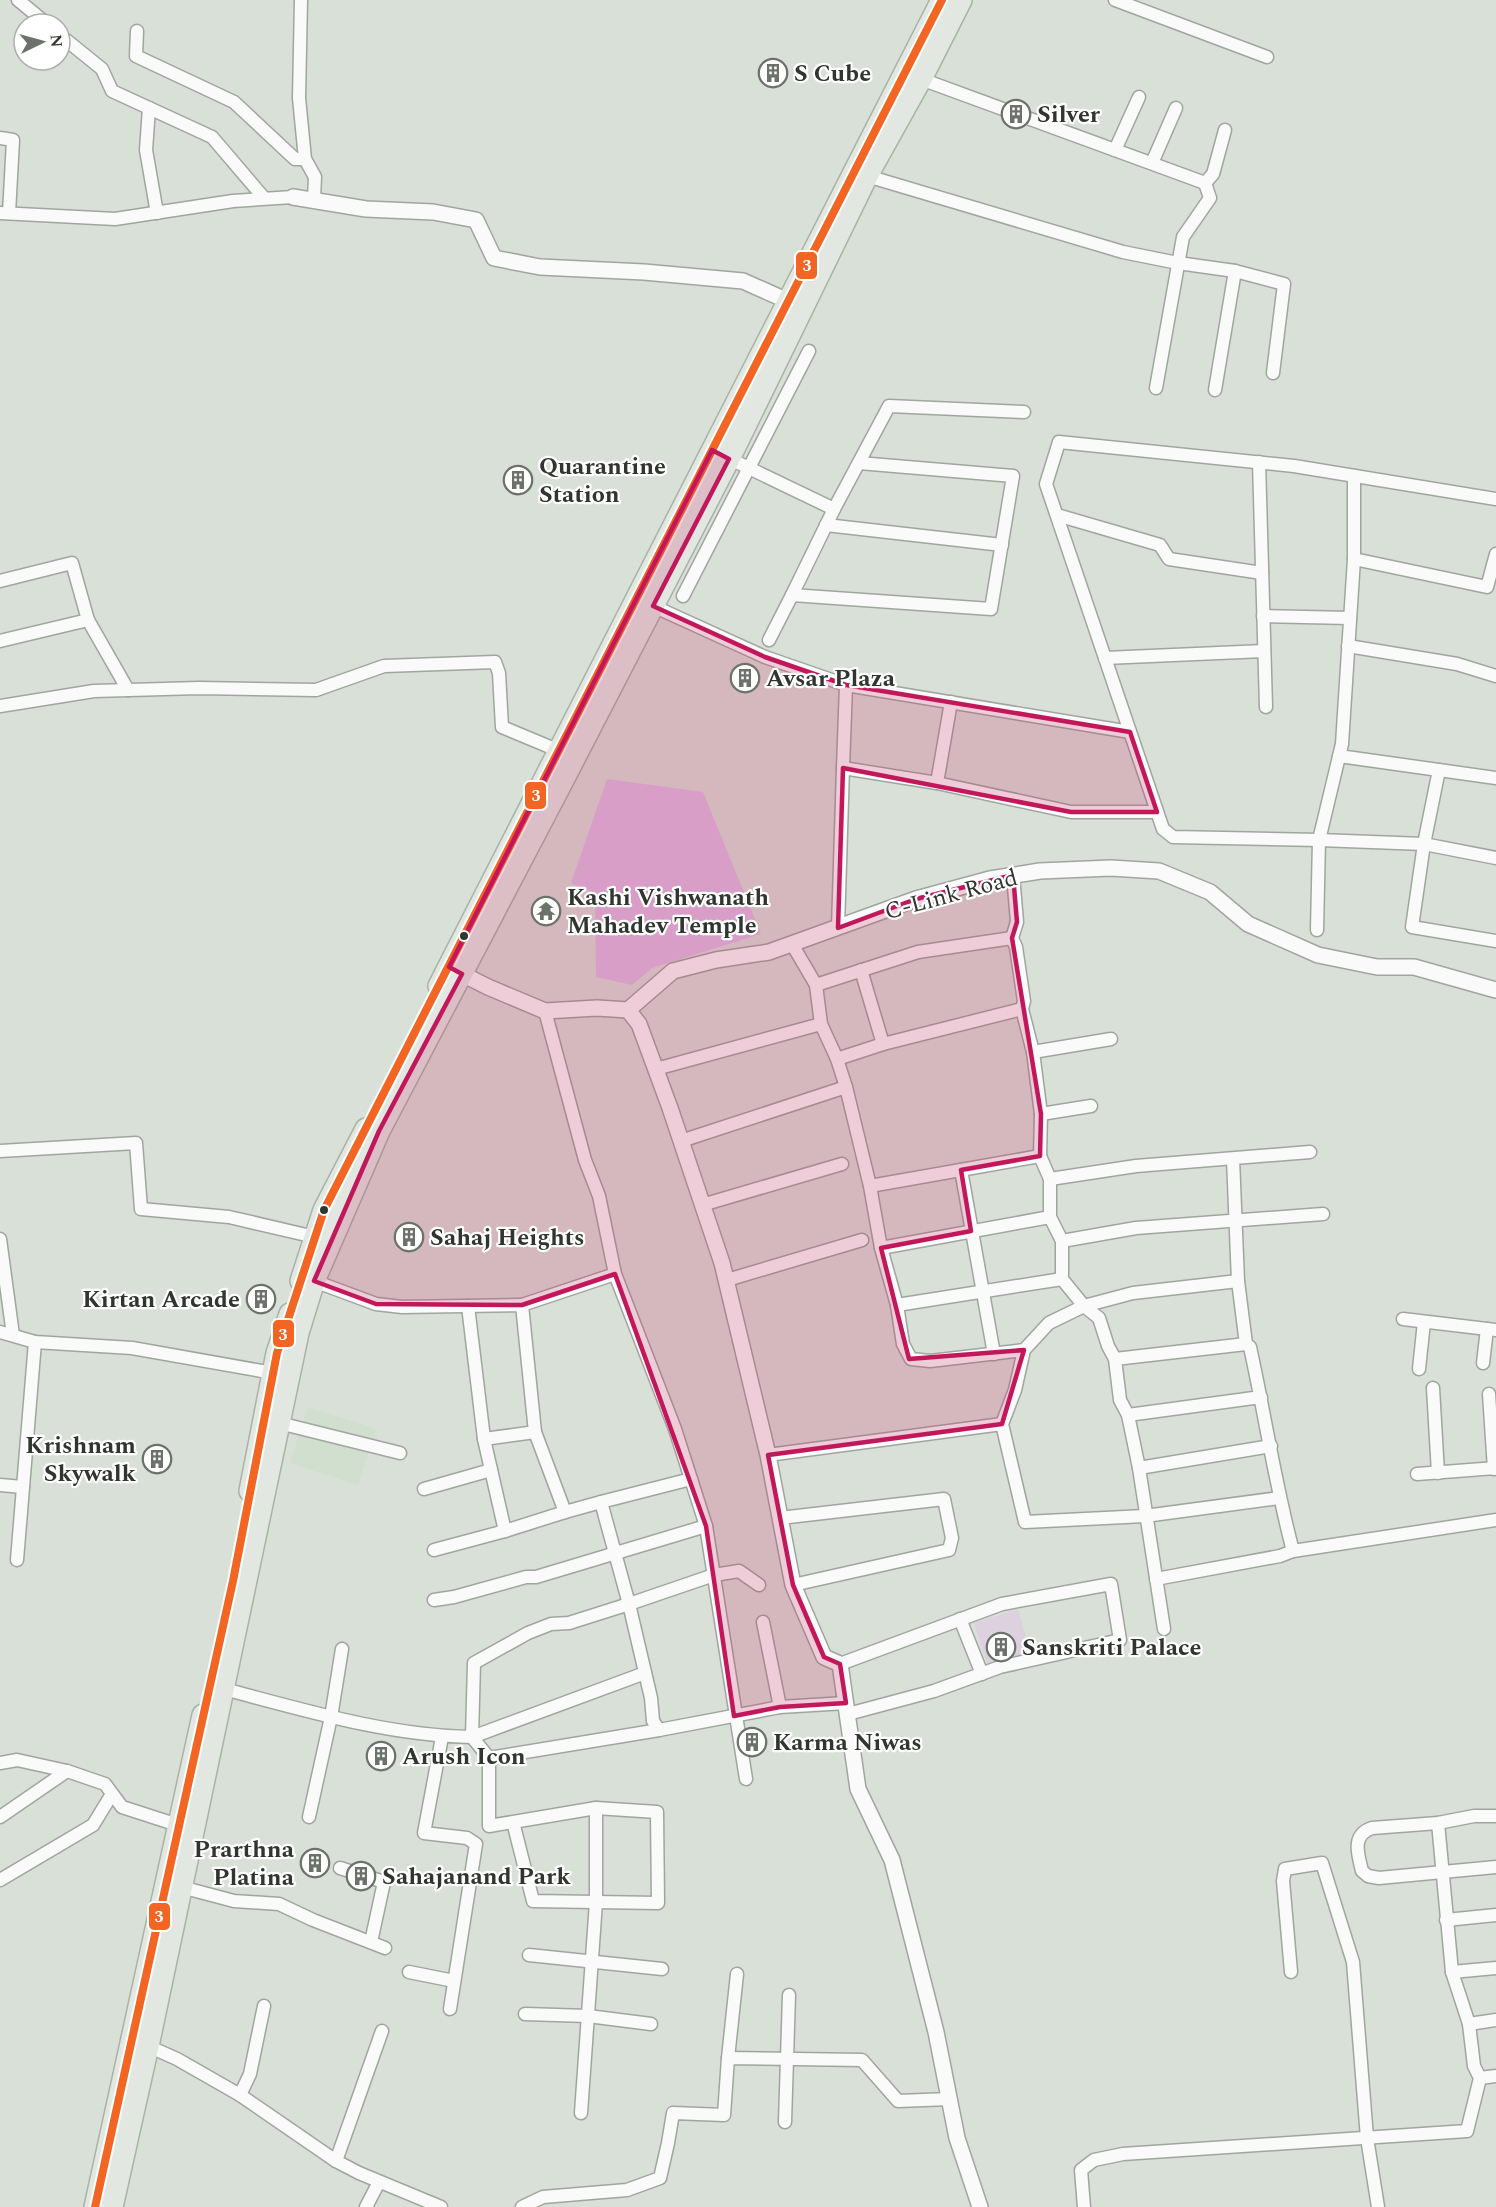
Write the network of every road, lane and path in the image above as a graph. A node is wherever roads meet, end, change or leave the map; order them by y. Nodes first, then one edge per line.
1 (18, 0) edge
2 (301, 0) edge
3 (942, 0) edge
4 (961, 0) edge
5 (1115, 0) edge
6 (32, 12) edge
7 (137, 31) dead end
8 (72, 45) edge
9 (1267, 57) dead end
10 (921, 79) junction
11 (1139, 97) dead end
12 (149, 108) junction
13 (1176, 108) dead end
14 (1225, 130) dead end
15 (0, 138) edge
16 (1115, 150) junction
17 (304, 159) junction
18 (1152, 163) junction
19 (867, 176) junction
20 (1205, 183) junction
21 (293, 197) joint
22 (264, 198) junction
23 (314, 199) junction
24 (4, 213) edge
25 (157, 213) junction
26 (1178, 263) junction
27 (1235, 271) junction
28 (788, 301) junction
29 (809, 351) dead end
30 (1273, 373) dead end
31 (1156, 388) dead end
32 (1215, 390) dead end
33 (1024, 412) dead end
34 (730, 459) junction
35 (1259, 462) junction
36 (858, 463) junction
37 (1354, 476) junction
38 (1496, 499) edge
39 (834, 509) junction
40 (1057, 515) junction
41 (826, 525) junction
42 (1002, 545) junction
43 (1496, 554) edge
44 (1354, 559) junction
45 (1262, 573) junction
46 (0, 581) edge
47 (1492, 589) edge
48 (792, 595) junction
49 (683, 596) dead end
50 (653, 606) junction
51 (1263, 616) junction
52 (1350, 618) junction
53 (87, 620) junction
54 (769, 640) dead end
55 (0, 641) edge
56 (1348, 646) junction
57 (1264, 651) junction
58 (1105, 658) junction
59 (1496, 676) edge
60 (846, 685) junction
61 (128, 690) junction
62 (951, 702) junction
63 (0, 706) edge
64 (1266, 707) dead end
65 (1130, 732) junction
66 (567, 755) junction
67 (1339, 756) junction
68 (843, 768) junction
69 (1439, 770) junction
70 (1496, 778) edge
71 (937, 783) junction
72 (1157, 812) junction
73 (1319, 840) junction
74 (1424, 844) junction
75 (1496, 858) edge
76 (1013, 875) junction
77 (838, 928) junction
78 (1317, 930) dead end
79 (1012, 938) junction
80 (1496, 941) edge
81 (792, 944) junction
82 (455, 970) junction
83 (861, 970) junction
84 (816, 985) junction
85 (1496, 990) edge
86 (1022, 1009) junction
87 (628, 1010) junction
88 (545, 1011) junction
89 (822, 1024) junction
90 (1111, 1039) dead end
91 (883, 1044) junction
92 (1033, 1052) junction
93 (837, 1059) junction
94 (656, 1069) junction
95 (846, 1087) junction
96 (1091, 1106) dead end
97 (1041, 1114) junction
98 (681, 1141) junction
99 (0, 1151) edge
100 (1310, 1152) dead end
101 (1040, 1156) junction
102 (1233, 1159) junction
103 (842, 1164) dead end
104 (962, 1170) junction
105 (1050, 1179) junction
106 (870, 1186) junction
107 (702, 1205) junction
108 (1323, 1214) dead end
109 (1050, 1217) junction
110 (1237, 1221) junction
111 (971, 1231) junction
112 (315, 1237) junction
113 (0, 1239) edge
114 (862, 1240) dead end
115 (1062, 1241) junction
116 (881, 1248) junction
117 (615, 1274) junction
118 (1062, 1279) junction
119 (727, 1280) junction
120 (314, 1281) junction
121 (1238, 1281) junction
122 (982, 1292) junction
123 (522, 1305) junction
124 (897, 1305) junction
125 (468, 1306) junction
126 (1084, 1306) junction
127 (1403, 1319) dead end
128 (1424, 1322) junction
129 (1492, 1330) edge
130 (6, 1333) edge
131 (35, 1342) junction
132 (1246, 1344) junction
133 (1024, 1350) junction
134 (994, 1354) junction
135 (1115, 1359) junction
136 (1483, 1363) dead end
137 (1419, 1369) dead end
138 (273, 1373) junction
139 (1433, 1388) dead end
140 (1489, 1394) dead end
141 (1261, 1397) junction
142 (1128, 1415) junction
143 (279, 1423) junction
144 (1002, 1424) junction
145 (535, 1432) junction
146 (484, 1439) junction
147 (1271, 1446) junction
148 (400, 1453) dead end
149 (768, 1455) junction
150 (1139, 1468) junction
151 (1495, 1468) edge
152 (491, 1470) junction
153 (1438, 1473) junction
154 (1418, 1474) dead end
155 (691, 1479) junction
156 (0, 1485) edge
157 (23, 1487) junction
158 (424, 1489) dead end
159 (1279, 1498) junction
160 (601, 1502) junction
161 (565, 1512) junction
162 (1145, 1516) junction
163 (780, 1518) junction
164 (1496, 1520) edge
165 (706, 1526) junction
166 (505, 1531) junction
167 (434, 1550) dead end
168 (1293, 1551) junction
169 (616, 1554) junction
170 (17, 1560) dead end
171 (714, 1575) junction
172 (1156, 1579) junction
173 (759, 1585) dead end
174 (793, 1585) junction
175 (434, 1600) dead end
176 (629, 1604) junction
177 (960, 1619) junction
178 (764, 1622) dead end
179 (1164, 1629) dead end
180 (342, 1649) dead end
181 (840, 1664) junction
182 (645, 1673) junction
183 (982, 1674) junction
184 (224, 1689) junction
185 (780, 1707) junction
186 (847, 1709) junction
187 (734, 1716) junction
188 (331, 1717) junction
189 (658, 1730) junction
190 (442, 1737) junction
191 (472, 1737) junction
192 (489, 1758) junction
193 (0, 1763) edge
194 (67, 1771) junction
195 (746, 1779) dead end
196 (112, 1794) junction
197 (596, 1808) junction
198 (1496, 1816) edge
199 (0, 1817) edge
200 (309, 1818) dead end
201 (513, 1821) junction
202 (1438, 1824) junction
203 (186, 1828) junction
204 (1496, 1867) edge
205 (340, 1868) dead end
206 (1441, 1872) junction
207 (0, 1880) edge
208 (181, 1887) junction
209 (596, 1902) junction
210 (1496, 1915) edge
211 (1446, 1920) junction
212 (371, 1942) junction
213 (385, 1948) dead end
214 (530, 1955) dead end
215 (592, 1963) junction
216 (1496, 1968) edge
217 (662, 1969) dead end
218 (409, 1972) dead end
219 (1291, 1972) dead end
220 (1452, 1972) junction
221 (737, 1974) dead end
222 (454, 1982) junction
223 (789, 1995) dead end
224 (264, 2006) dead end
225 (450, 2009) dead end
226 (525, 2014) dead end
227 (588, 2016) junction
228 (1496, 2020) edge
229 (651, 2024) dead end
230 (1469, 2024) junction
231 (382, 2031) dead end
232 (148, 2046) junction
233 (728, 2058) junction
234 (787, 2059) junction
235 (1496, 2076) edge
236 (1480, 2078) junction
237 (240, 2095) junction
238 (949, 2099) junction
239 (581, 2113) dead end
240 (785, 2122) dead end
241 (1367, 2138) junction
242 (336, 2161) junction
243 (379, 2182) junction
244 (95, 2207) edge
245 (112, 2207) edge
246 (366, 2207) edge
247 (441, 2207) edge
248 (522, 2207) edge
249 (980, 2207) edge
250 (1084, 2207) edge
251 (1378, 2207) edge

1 - 6 street
2 - 17 street
3 - 28 highway
4 - 10 highway
5 - 9 street
7 - 17 street
8 - 12 street
10 - 16 street
10 - 19 highway
11 - 16 street
12 - 22 street
12 - 25 street
13 - 18 street
14 - 20 street
15 - 24 street
16 - 18 street
17 - 23 street
18 - 20 street
19 - 26 street
19 - 34 highway
20 - 26 street
21 - 22 street
21 - 23 street
22 - 25 street
23 - 28 street
24 - 25 street
26 - 27 street
26 - 31 street
27 - 30 street
27 - 32 street
28 - 34 highway
29 - 34 street
33 - 36 street
34 - 39 street
34 - 49 street
34 - 50 highway
34 - 66 highway
35 - 37 street
35 - 40 street
35 - 45 street
36 - 39 street
36 - 42 street
37 - 38 street
37 - 44 street
39 - 41 street
40 - 45 street
40 - 58 street
41 - 42 street
41 - 48 street
42 - 48 street
43 - 47 street
44 - 47 street
44 - 52 street
45 - 51 street
46 - 53 street
48 - 54 street
50 - 60 street
50 - 66 highway
51 - 52 street
51 - 57 street
52 - 56 street
53 - 55 street
53 - 61 street
56 - 59 street
56 - 67 street
57 - 58 street
57 - 64 street
58 - 65 street
60 - 62 street
60 - 68 street
61 - 63 street
61 - 66 street
62 - 65 street
62 - 71 street
65 - 72 street
66 - 82 highway
67 - 69 street
67 - 73 street
68 - 71 street
68 - 77 street
69 - 70 street
69 - 74 street
71 - 72 street
72 - 73 street
73 - 74 street
73 - 78 street
74 - 75 street
74 - 80 street
76 - 77 street, C-Link Road
76 - 79 street
76 - 85 street, C-Link Road
77 - 81 street, C-Link Road
79 - 83 street
79 - 86 street
81 - 84 street
81 - 87 street, C-Link Road
82 - 88 street
82 - 112 highway
82 - 120 highway
83 - 84 street
83 - 91 street
84 - 89 street
86 - 91 street
86 - 92 street
87 - 88 street
87 - 94 street
88 - 117 street
89 - 93 street
89 - 94 street
90 - 92 street
91 - 93 street
92 - 97 street
93 - 95 street
94 - 98 street
95 - 98 street
95 - 106 street
96 - 97 street
97 - 101 street
98 - 107 street
99 - 112 street
100 - 102 street
101 - 104 street
101 - 105 street
102 - 105 street
102 - 110 street
103 - 107 street
104 - 106 street
104 - 111 street
105 - 109 street
106 - 116 street
107 - 119 street
108 - 110 street
109 - 111 street
109 - 115 street
110 - 115 street
110 - 121 street
111 - 116 street
111 - 122 street
112 - 138 highway
113 - 130 street
114 - 119 street
115 - 118 street
116 - 124 street
117 - 123 street
117 - 155 street
118 - 122 street
118 - 126 street
119 - 149 street
120 - 125 street
120 - 143 highway
121 - 126 street
121 - 132 street
122 - 124 street
122 - 134 street
123 - 125 street
123 - 145 street
124 - 134 street
125 - 146 street
126 - 133 street
126 - 135 street
127 - 128 street
128 - 129 street
128 - 137 street
129 - 136 street
130 - 131 street
131 - 138 street
131 - 157 street
132 - 135 street
132 - 141 street
133 - 134 street
133 - 144 street
135 - 142 street
138 - 203 highway
139 - 153 street
140 - 151 street
141 - 142 street
141 - 147 street
142 - 150 street
143 - 148 street
143 - 184 highway
144 - 149 street
144 - 162 street
145 - 146 street
145 - 161 street
146 - 152 street
147 - 150 street
147 - 159 street
149 - 163 street
150 - 162 street
151 - 153 street
152 - 158 street
152 - 166 street
153 - 154 street
155 - 160 street
155 - 165 street
156 - 157 street
157 - 170 street
159 - 162 street
159 - 168 street
160 - 161 street
160 - 169 street
161 - 166 street
162 - 172 street
163 - 174 street
163 - 174 street
164 - 168 street
165 - 169 street
165 - 171 street
166 - 167 street
168 - 172 street
169 - 175 street
169 - 176 street
171 - 173 street
171 - 176 street
171 - 187 street
172 - 179 street
174 - 181 street
176 - 182 street
176 - 191 street
177 - 181 street
177 - 183 street
177 - 183 street
178 - 185 street
180 - 188 street
181 - 186 street
182 - 189 street
182 - 191 street
183 - 186 street
184 - 188 street
184 - 203 highway
185 - 186 street
185 - 187 street
186 - 238 street
187 - 189 street
187 - 195 street
188 - 190 street
188 - 200 street
189 - 192 street
190 - 191 street
190 - 222 street
191 - 192 street
192 - 201 street
193 - 194 street
194 - 196 street
194 - 199 street
196 - 203 street
196 - 207 street
197 - 201 street
197 - 209 street
197 - 209 street
198 - 202 street
201 - 209 street
202 - 206 street
202 - 206 street
203 - 208 highway
203 - 244 highway
204 - 206 street
205 - 212 street
206 - 211 street
208 - 212 street
208 - 232 highway
209 - 215 street
210 - 211 street
211 - 220 street
212 - 213 street
214 - 215 street
215 - 217 street
215 - 227 street
216 - 220 street
218 - 222 street
219 - 241 street
220 - 230 street
221 - 233 street
222 - 225 street
223 - 234 street
224 - 237 street
226 - 227 street
227 - 229 street
227 - 239 street
228 - 230 street
230 - 236 street
231 - 242 street
232 - 237 street
232 - 245 highway
233 - 234 street
233 - 248 street
234 - 238 street
234 - 240 street
235 - 236 street
236 - 241 street
237 - 242 street
238 - 249 street
241 - 250 street
241 - 251 street
242 - 243 street
243 - 246 street
243 - 247 street

